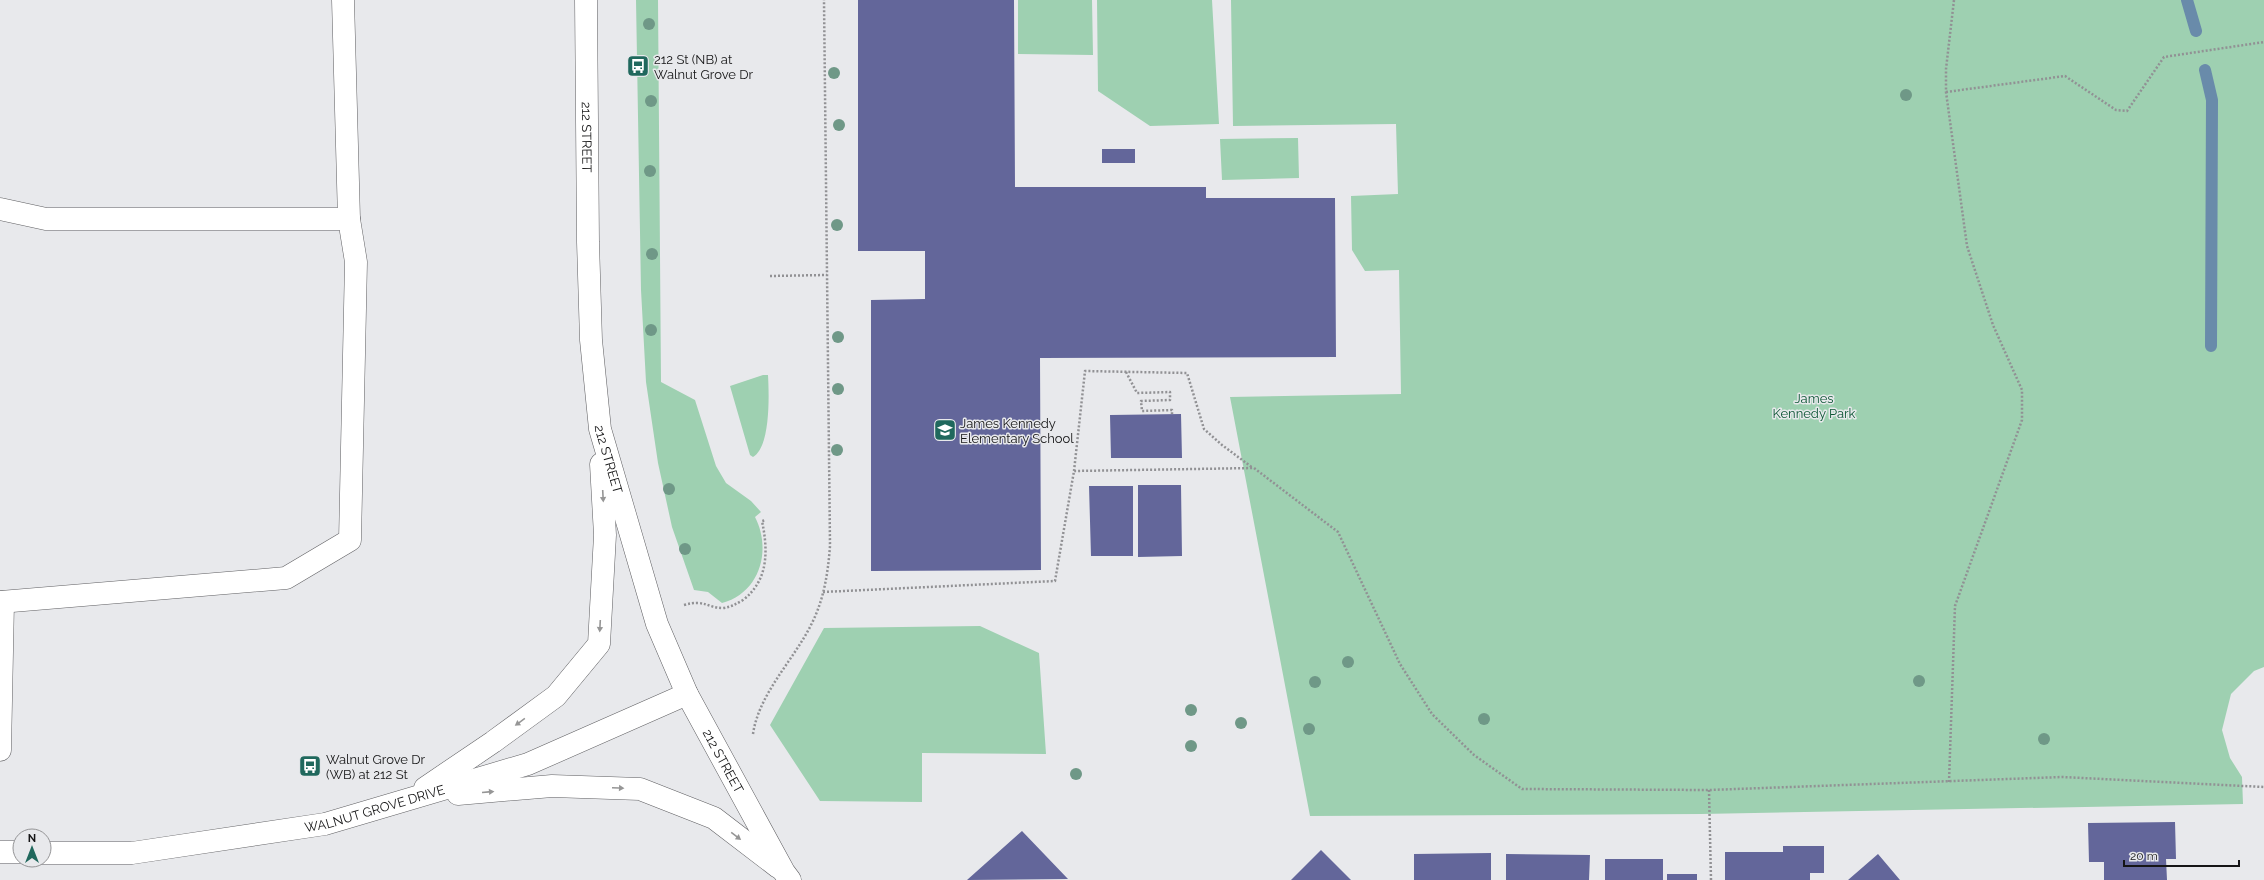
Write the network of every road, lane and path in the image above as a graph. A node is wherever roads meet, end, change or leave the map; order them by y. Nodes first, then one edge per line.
1 (344, 0) edge
2 (586, 0) edge
3 (824, 0) edge
4 (1954, 0) edge
5 (2264, 42) edge
6 (1946, 92) junction
7 (0, 209) edge
8 (349, 219) junction
9 (827, 274) junction
10 (770, 276) dead end
11 (1126, 372) junction
12 (1172, 414) dead end
13 (600, 429) junction
14 (1254, 468) junction
15 (1074, 471) junction
16 (766, 520) dead end
17 (824, 592) junction
18 (2, 602) edge
19 (657, 624) junction
20 (688, 694) junction
21 (753, 734) dead end
22 (0, 750) edge
23 (1949, 782) junction
24 (2264, 788) edge
25 (1709, 790) junction
26 (408, 799) junction
27 (0, 852) edge
28 (12, 852) edge
29 (52, 853) edge
30 (787, 876) edge
31 (1711, 880) edge

1 - 8 street
2 - 13 street, 212 STREET
3 - 9 path
4 - 6 path
5 - 6 path
6 - 23 path
7 - 8 street
8 - 18 street
9 - 10 path
9 - 17 path
11 - 12 path
11 - 14 path
11 - 15 path
13 - 19 street, 212 STREET
13 -> 26 street
14 - 15 path
14 - 25 path
15 - 17 path
16 - 19 path
17 - 21 path
18 - 22 street
19 - 20 street, 212 STREET
20 - 26 street, WALNUT GROVE DRIVE
20 - 30 street, 212 STREET
23 - 24 path
23 - 25 path
25 - 31 path
26 - 29 street, WALNUT GROVE DRIVE
26 -> 30 street
27 - 28 street

